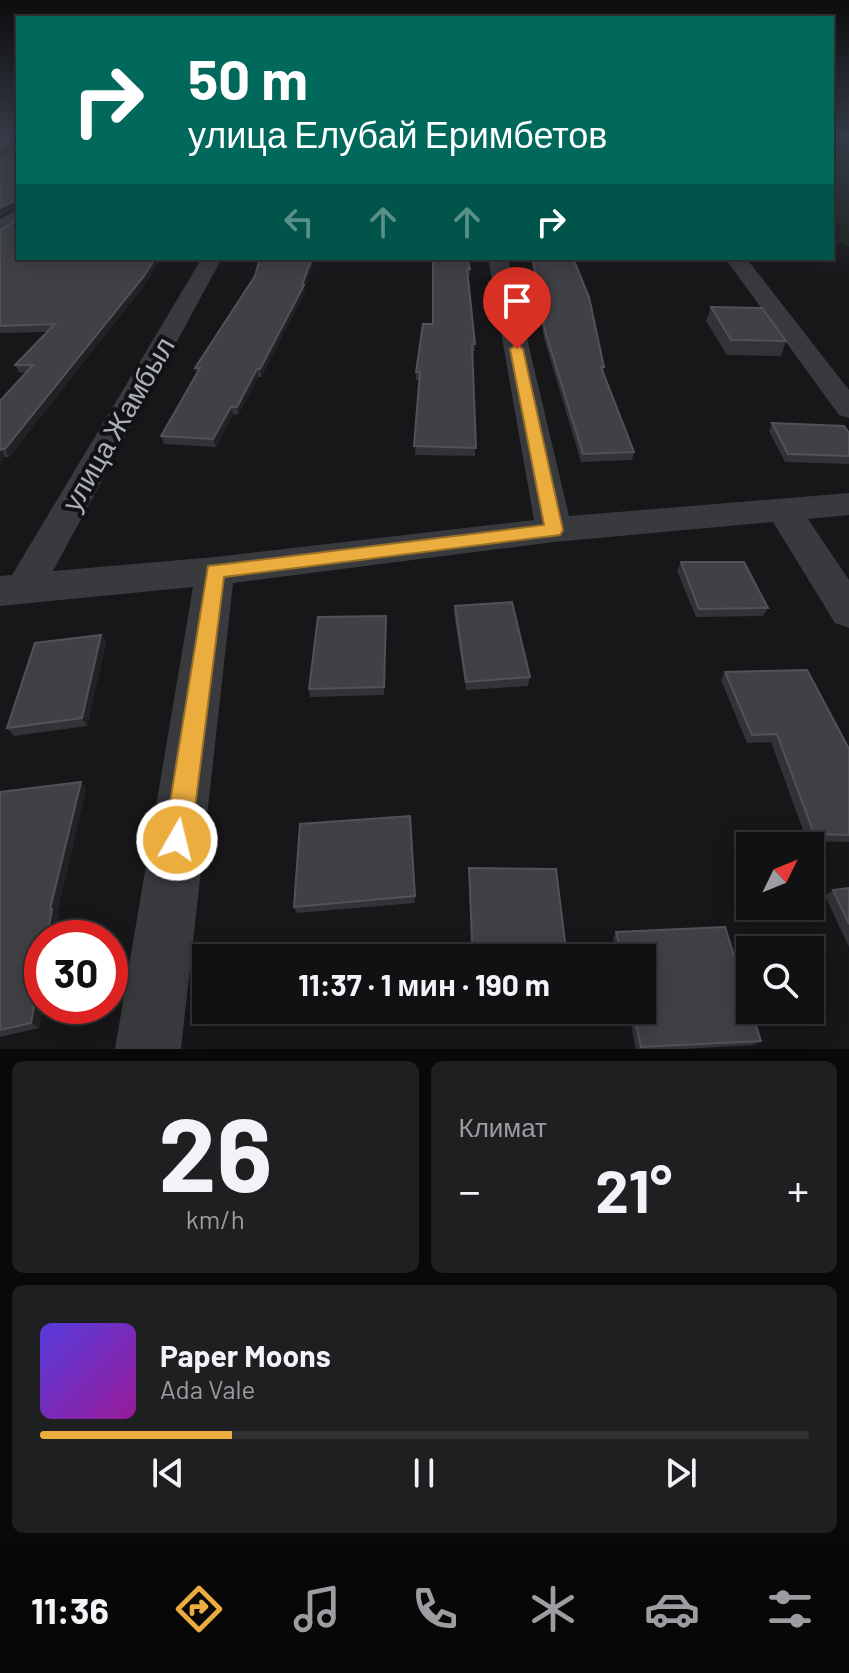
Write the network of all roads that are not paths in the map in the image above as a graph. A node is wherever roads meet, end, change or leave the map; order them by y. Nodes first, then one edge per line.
1 (16, 216) edge
2 (0, 229) edge
3 (211, 260) edge
4 (498, 260) edge
5 (737, 260) edge
6 (849, 409) edge
7 (849, 504) edge
8 (783, 510) junction
9 (554, 530) junction
10 (215, 571) junction
11 (12, 590) edge
12 (849, 612) edge
13 (148, 1049) edge

1 - 2 street
3 - 11 street, улица Жамбыл
4 - 9 street
5 - 6 street
7 - 8 street
8 - 9 street
8 - 12 street
9 - 10 street
10 - 11 street
10 - 13 street

